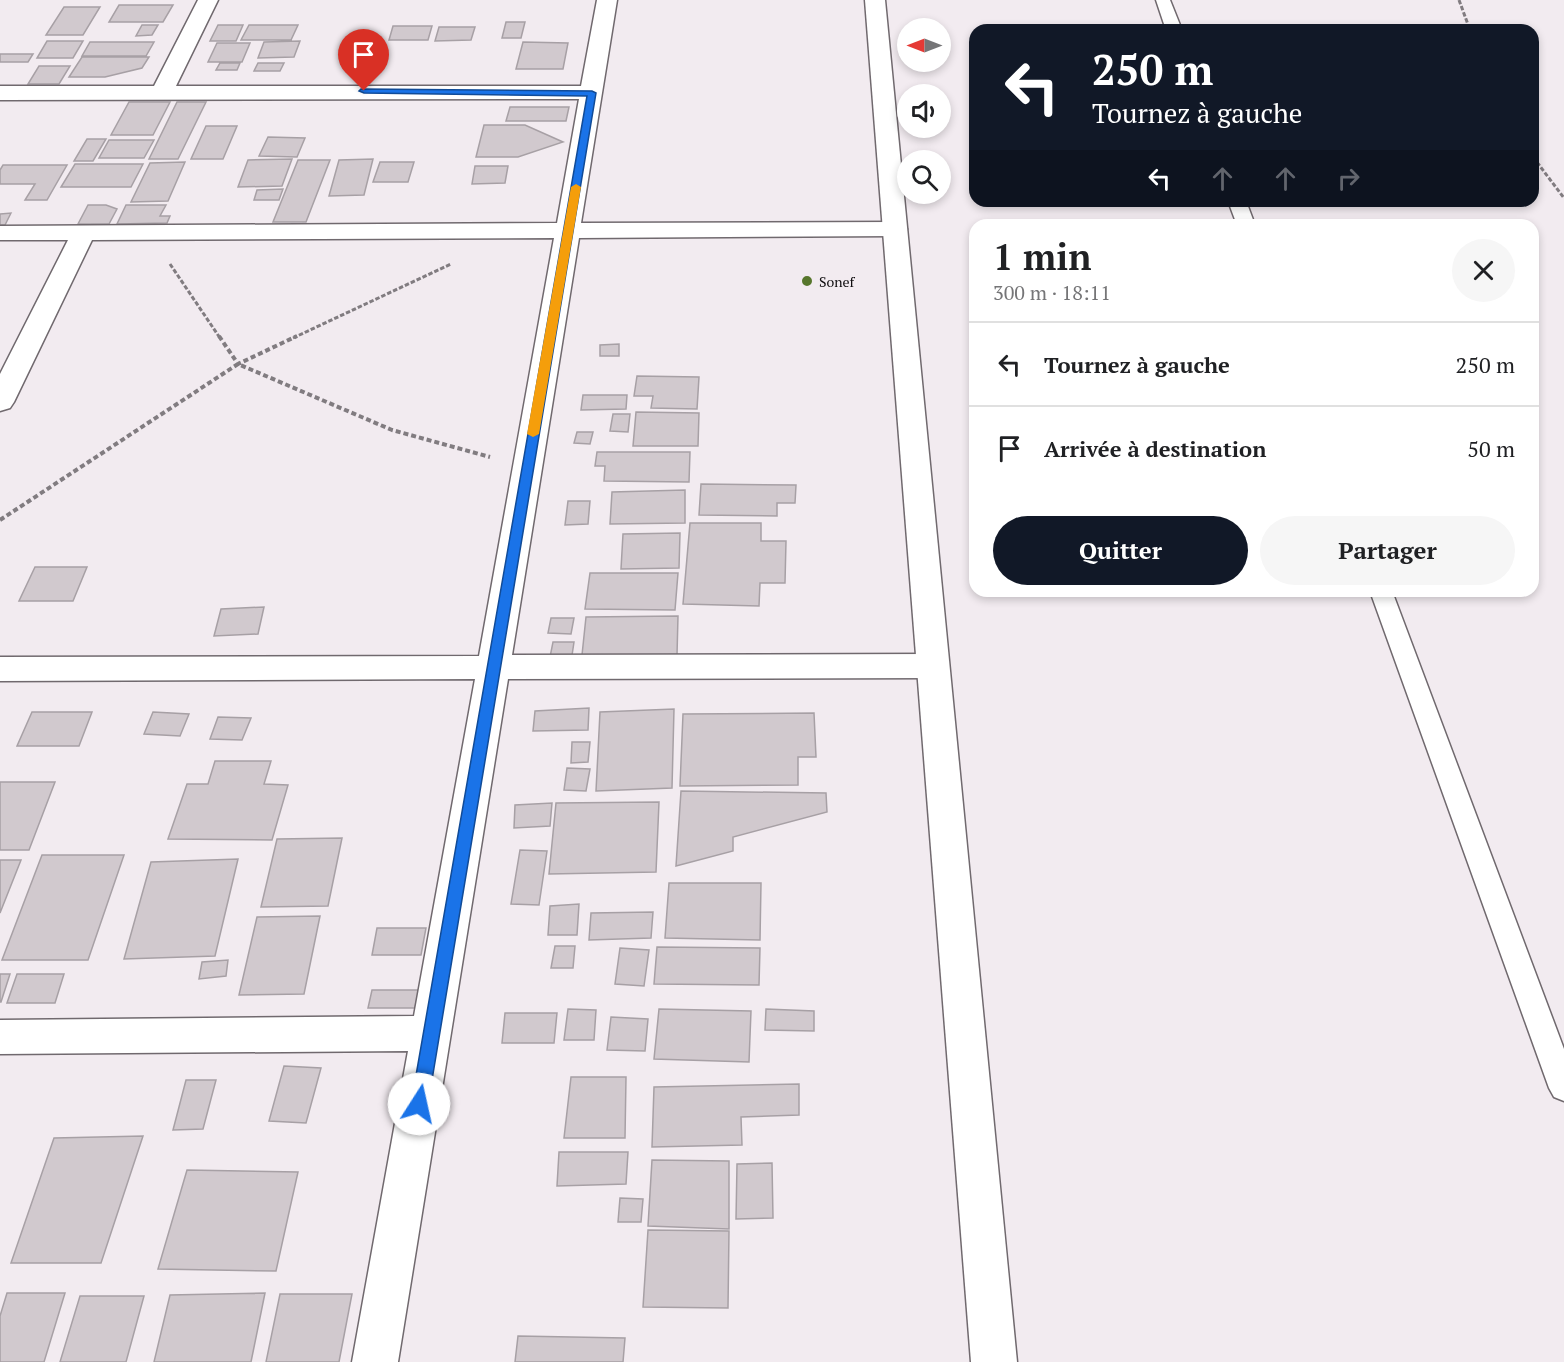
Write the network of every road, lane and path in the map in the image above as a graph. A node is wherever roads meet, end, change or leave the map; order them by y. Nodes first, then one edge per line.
1 (208, 0) edge
2 (607, 0) edge
3 (875, 0) edge
4 (1163, 0) edge
5 (1459, 0) edge
6 (1172, 24) edge
7 (1468, 24) edge
8 (0, 93) edge
9 (162, 93) junction
10 (592, 93) junction
11 (1539, 165) edge
12 (1564, 198) edge
13 (895, 229) junction
14 (568, 231) junction
15 (0, 233) edge
16 (150, 233) junction
17 (83, 234) junction
18 (458, 261) dead end
19 (238, 364) junction
20 (0, 402) edge
21 (528, 468) junction
22 (0, 520) edge
23 (1383, 597) edge
24 (933, 666) junction
25 (494, 667) junction
26 (0, 669) edge
27 (432, 1034) junction
28 (0, 1036) edge
29 (1564, 1088) edge
30 (375, 1362) edge
31 (994, 1362) edge

1 - 9 street
2 - 10 street
3 - 13 street
4 - 6 lane
5 - 7 path
8 - 9 street
9 - 10 street
10 - 14 street
11 - 12 path
13 - 14 street
13 - 24 street
14 - 16 street
14 - 21 street
15 - 17 street
16 - 17 street
16 - 19 path
17 - 20 street
18 - 19 path
19 - 21 path
19 - 22 path
21 - 25 street
23 - 29 lane
24 - 25 street
24 - 31 street
25 - 26 street
25 - 27 street
27 - 28 street
27 - 30 street

